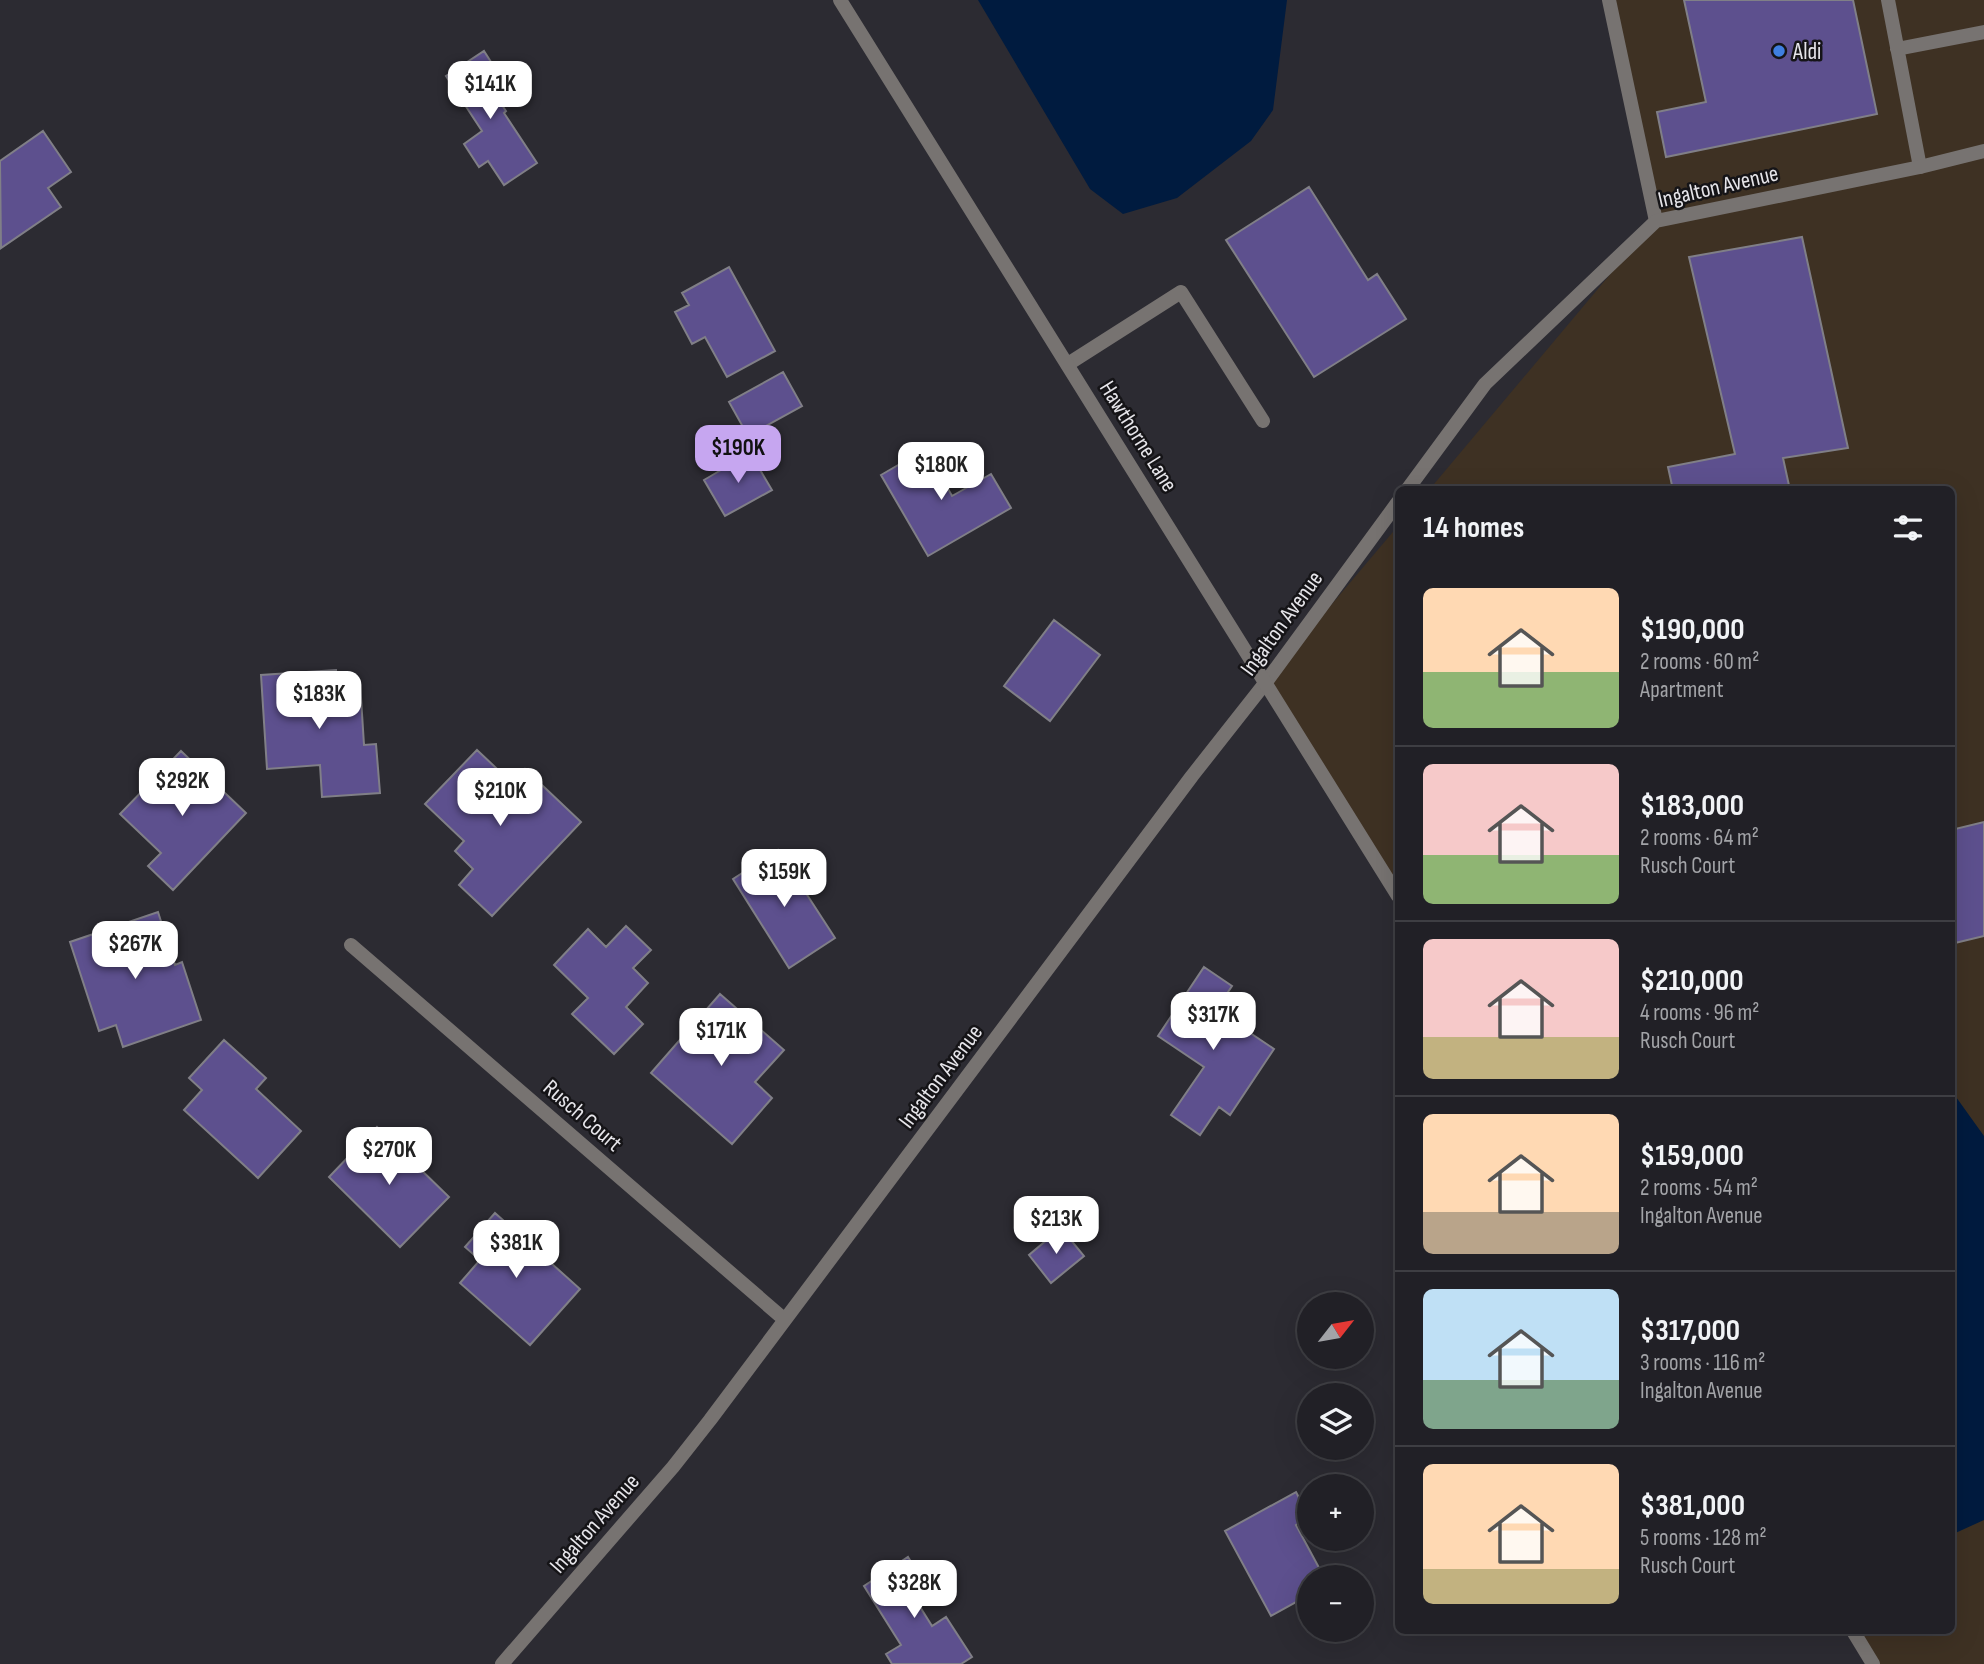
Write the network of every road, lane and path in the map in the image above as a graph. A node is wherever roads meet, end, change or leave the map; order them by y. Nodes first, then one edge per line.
1 (840, 0) edge
2 (1609, 0) edge
3 (1888, 0) edge
4 (1984, 32) edge
5 (1897, 49) junction
6 (1984, 151) edge
7 (1920, 167) junction
8 (1656, 221) junction
9 (1068, 365) junction
10 (1263, 421) dead end
11 (1410, 486) edge
12 (1395, 506) edge
13 (1266, 682) junction
14 (1395, 891) edge
15 (351, 945) dead end
16 (785, 1320) junction
17 (1855, 1634) edge
18 (502, 1664) edge
19 (1873, 1664) edge

1 - 9 street, Hawthorne Lane
2 - 8 street
3 - 5 street
4 - 5 street
5 - 7 street
6 - 7 street, Ingalton Avenue
7 - 8 street, Ingalton Avenue
8 - 11 street, Ingalton Avenue
9 - 10 street
9 - 13 street, Hawthorne Lane
12 - 13 street, Ingalton Avenue
13 - 14 street, Hawthorne Lane
13 - 16 street, Ingalton Avenue
15 - 16 street, Rusch Court
16 - 18 street, Ingalton Avenue
17 - 19 street

